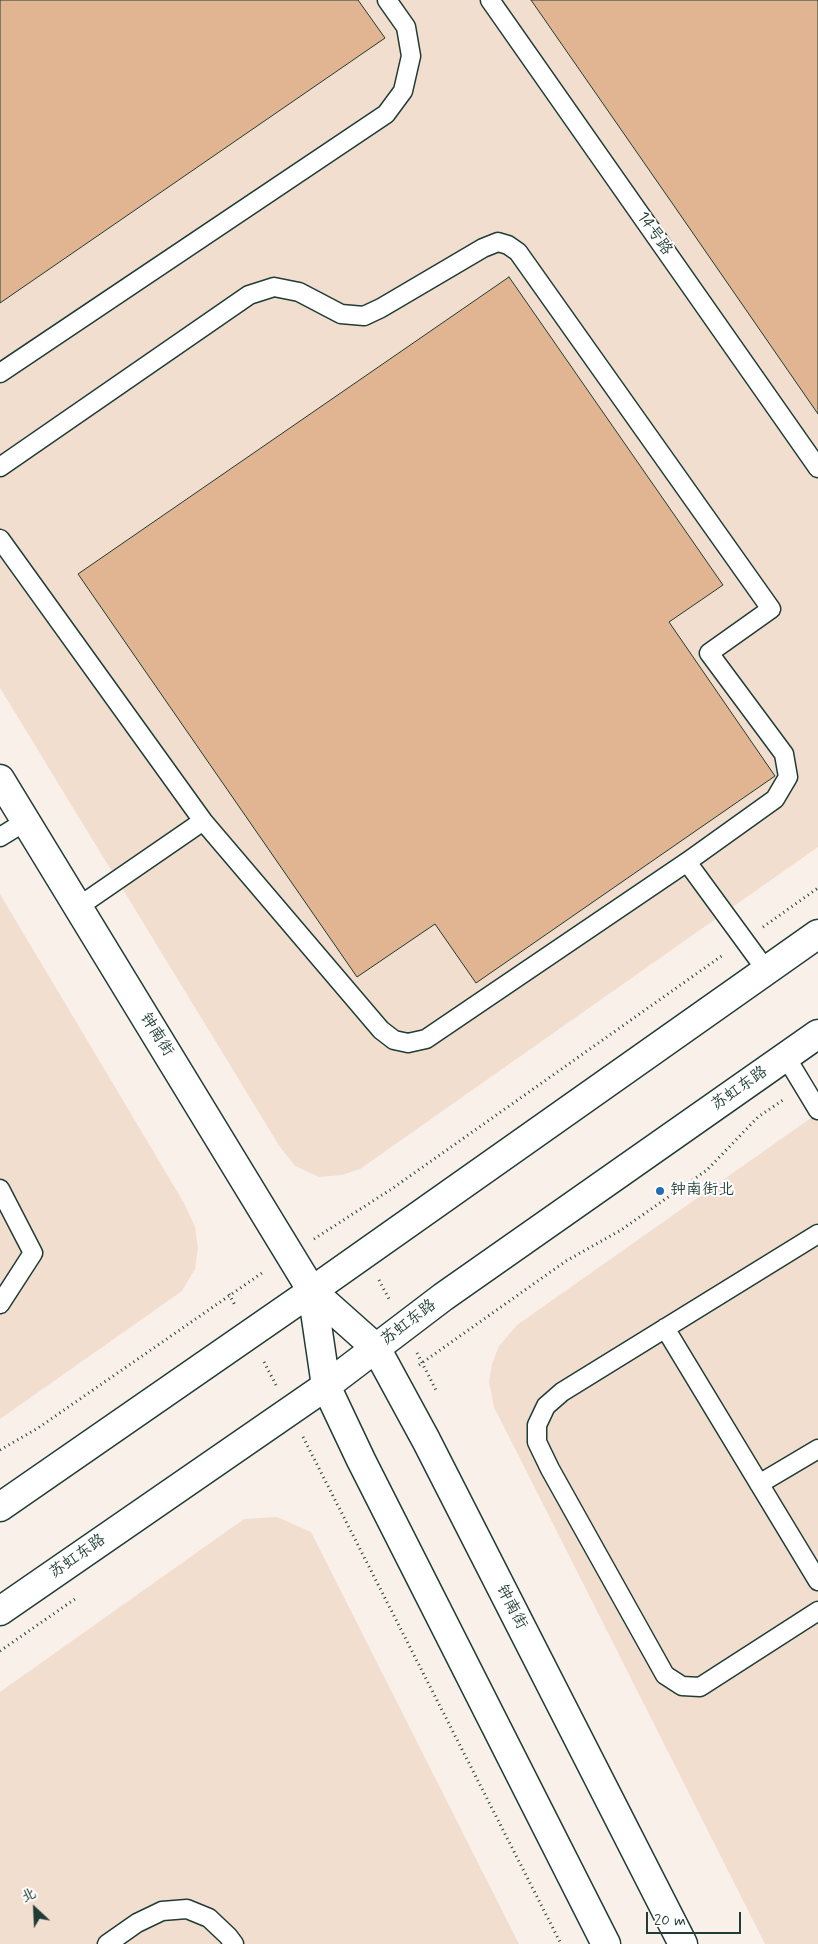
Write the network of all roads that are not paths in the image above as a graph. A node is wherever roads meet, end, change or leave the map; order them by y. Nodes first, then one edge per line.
1 (387, 0) edge
2 (490, 0) edge
3 (0, 373) edge
4 (0, 467) edge
5 (818, 468) edge
6 (0, 539) edge
7 (0, 779) edge
8 (26, 821) junction
9 (202, 821) junction
10 (0, 837) edge
11 (687, 862) junction
12 (78, 907) junction
13 (818, 934) edge
14 (766, 970) junction
15 (818, 1034) edge
16 (786, 1057) junction
17 (818, 1110) edge
18 (0, 1189) edge
19 (818, 1234) edge
20 (312, 1291) junction
21 (0, 1304) edge
22 (665, 1328) junction
23 (376, 1348) junction
24 (326, 1386) junction
25 (818, 1449) edge
26 (759, 1484) junction
27 (0, 1507) edge
28 (818, 1581) edge
29 (0, 1611) edge
30 (818, 1611) edge
31 (107, 1944) edge
32 (234, 1944) edge
33 (606, 1944) edge
34 (683, 1944) edge

1 - 3 lane
2 - 5 lane, 14号路
4 - 11 lane
6 - 9 lane
7 - 8 main road, 钟南街
8 - 10 lane
8 - 12 main road, 钟南街
9 - 11 lane
9 - 12 lane
11 - 14 lane
12 - 20 main road, 钟南街
13 - 14 main road
14 - 20 main road
15 - 16 main road, 苏虹东路
16 - 17 lane
16 - 23 main road, 苏虹东路
18 - 21 lane
19 - 22 lane
20 - 23 main road, 钟南街
20 - 24 main road, 钟南街
20 - 27 main road
22 - 26 lane
22 - 30 lane
23 - 24 main road, 苏虹东路
23 - 34 main road, 钟南街
24 - 29 main road, 苏虹东路
24 - 33 main road, 钟南街
25 - 26 lane
26 - 28 lane
31 - 32 lane

